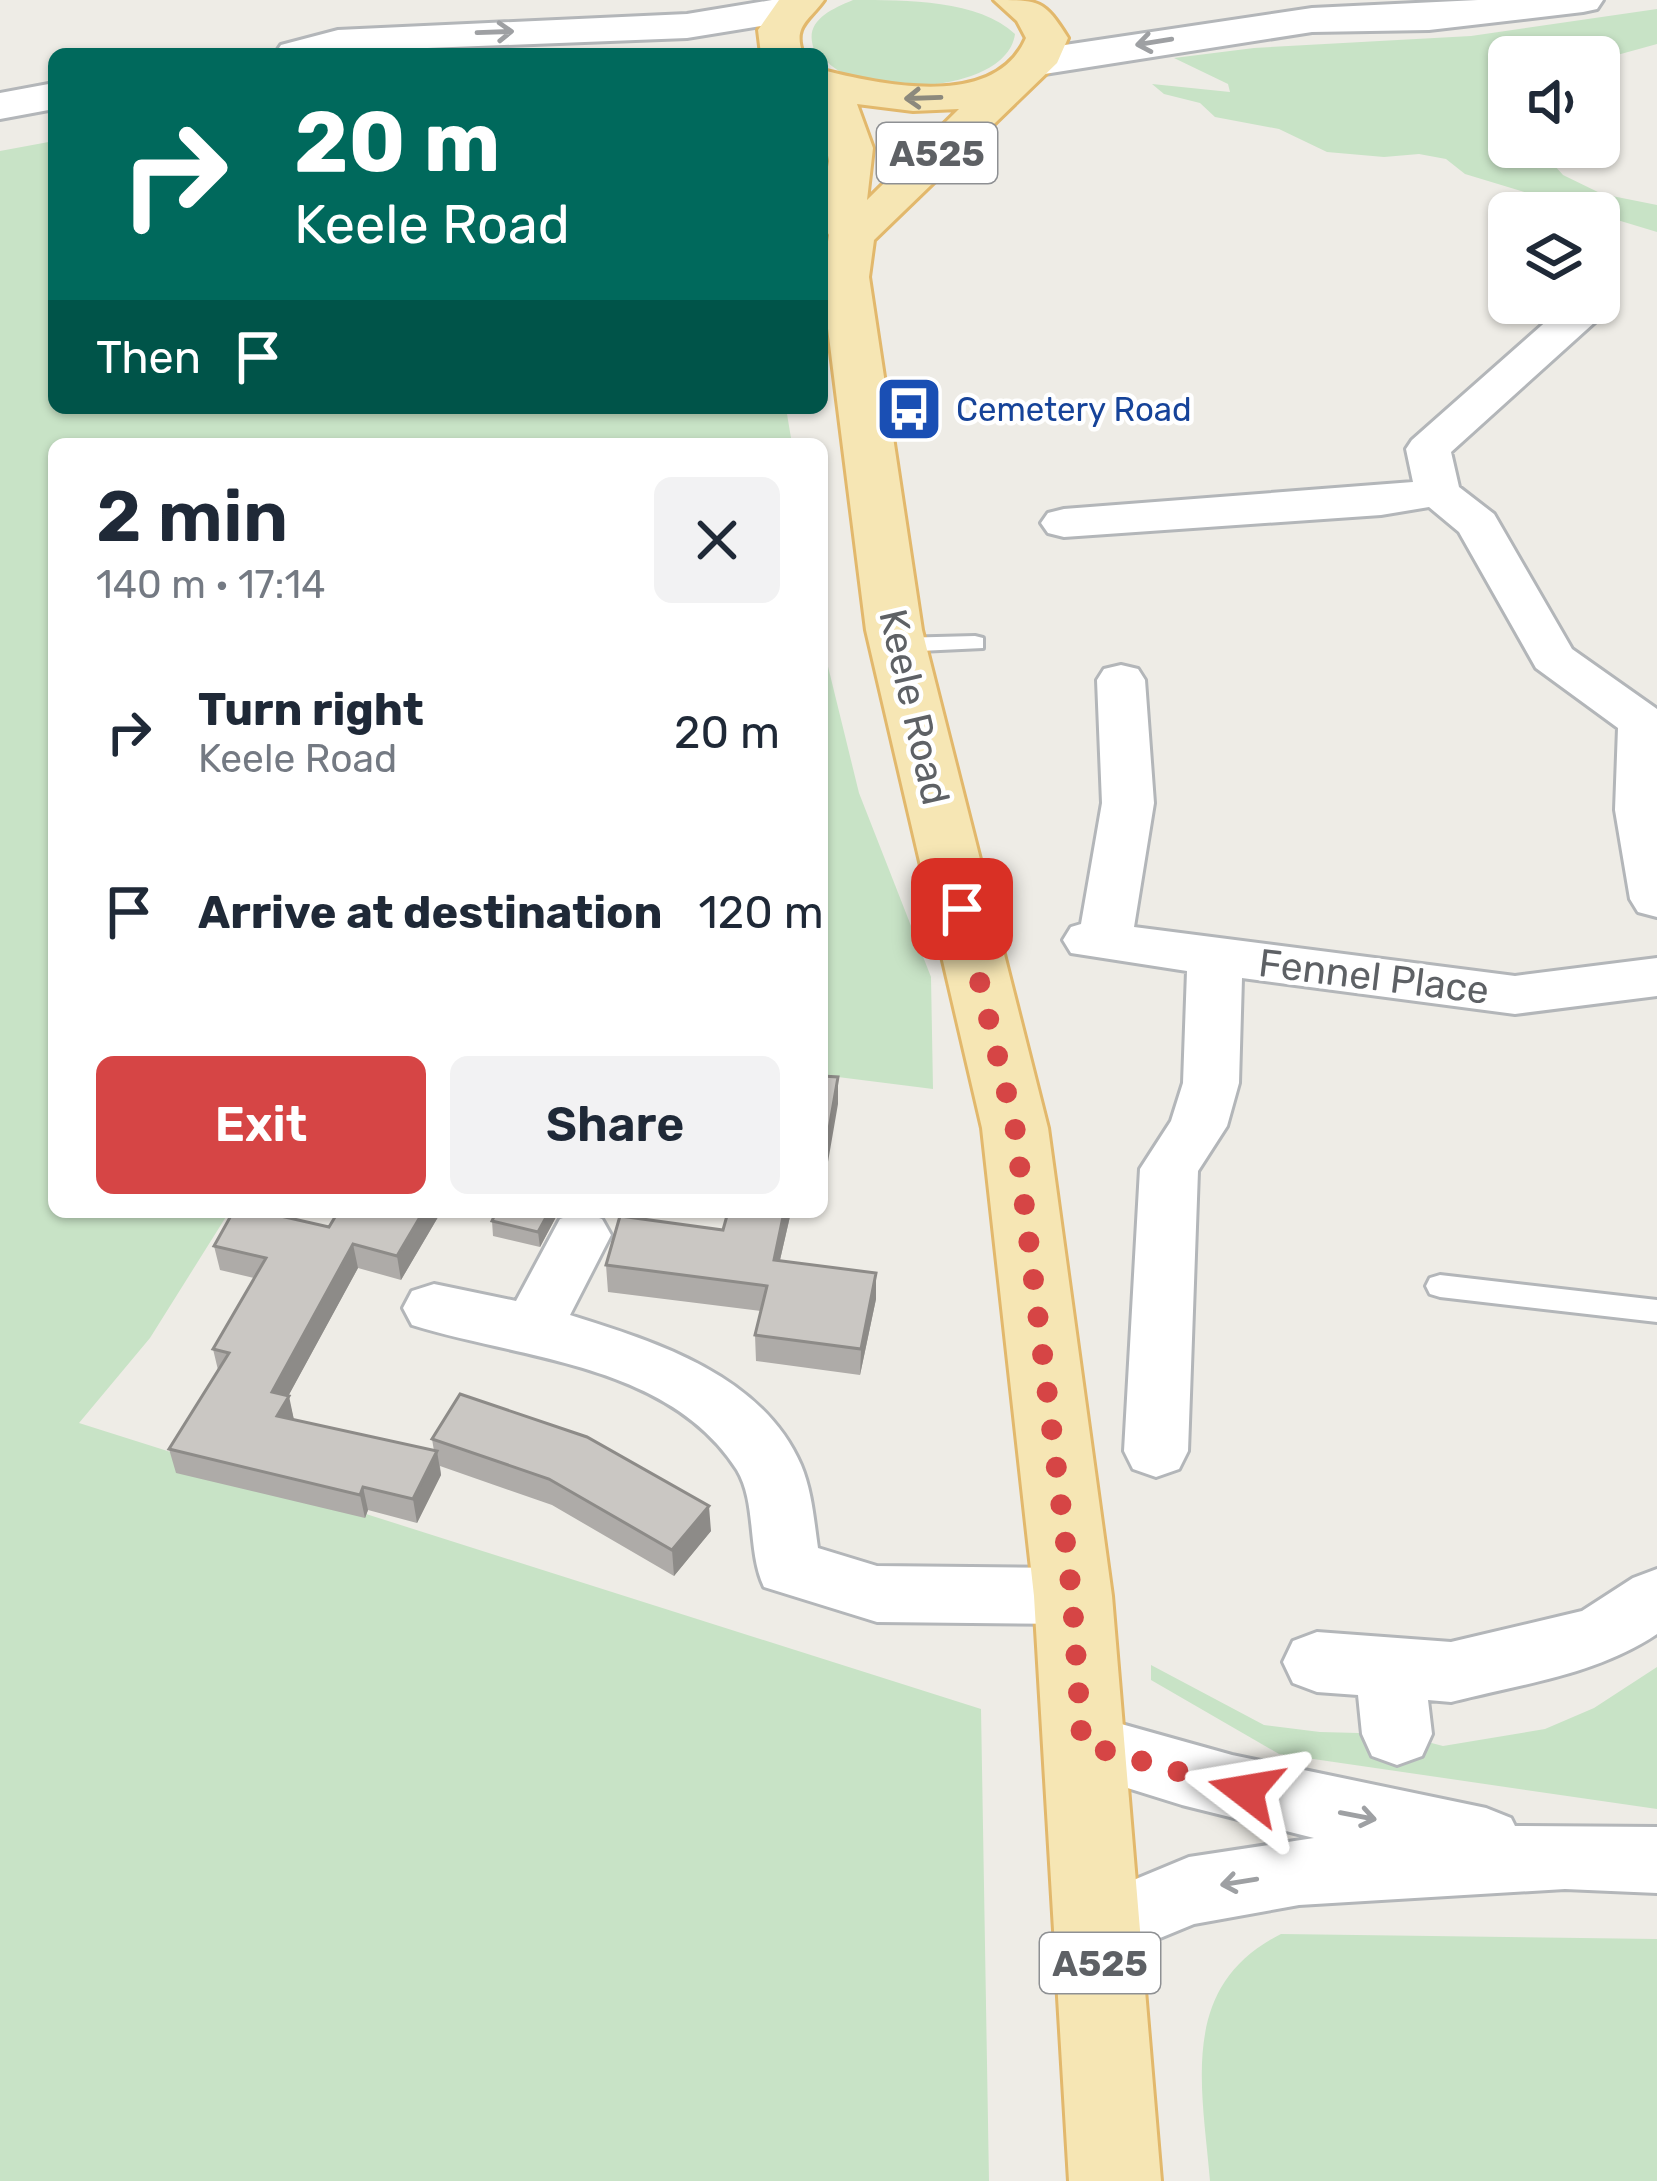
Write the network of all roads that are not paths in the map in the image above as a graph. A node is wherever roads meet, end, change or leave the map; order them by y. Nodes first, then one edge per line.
1 (1014, 0) edge
2 (1583, 0) edge
3 (800, 2) edge
4 (1160, 5) dead end
5 (1312, 20) junction
6 (317, 48) edge
7 (780, 48) edge
8 (1031, 67) junction
9 (828, 85) edge
10 (828, 92) edge
11 (48, 97) edge
12 (0, 106) edge
13 (852, 236) junction
14 (1568, 324) edge
15 (1438, 492) junction
16 (1064, 523) dead end
17 (976, 643) dead end
18 (898, 646) junction
19 (1121, 680) dead end
20 (1650, 719) edge
21 (1657, 899) edge
22 (1215, 956) junction
23 (1657, 977) edge
24 (581, 1235) dead end
25 (1440, 1286) dead end
26 (434, 1308) dead end
27 (1657, 1311) edge
28 (533, 1328) junction
29 (1156, 1451) dead end
30 (1072, 1596) junction
31 (1657, 1598) edge
32 (1317, 1662) dead end
33 (1390, 1667) junction
34 (1397, 1734) dead end
35 (1082, 1744) junction
36 (1565, 1856) junction
37 (1657, 1860) edge
38 (1097, 1930) junction
39 (1115, 2181) edge

1 - 8 main road
2 - 5 street
6 -> 3 street
3 - 7 main road
4 - 5 street
5 -> 8 street
8 -> 9 main road
8 - 13 main road, A525
10 - 13 main road, Keele Road / A525
11 - 12 street
13 - 18 main road, Keele Road / A525
14 - 15 street
15 - 16 street
15 - 20 street
17 - 18 lane
18 - 30 main road, Keele Road / A525
19 - 22 street, Fennel Place
20 - 21 street
22 - 23 street, Fennel Place
22 - 29 street
24 - 28 street
25 - 27 lane
26 - 28 street
28 - 30 street
30 - 35 main road, Keele Road / A525
31 - 33 street
32 - 33 street
33 - 34 street
35 -> 36 street
35 - 38 main road, Keele Road / A525
36 - 37 street
36 -> 38 street
38 - 39 main road, Keele Road / A525

